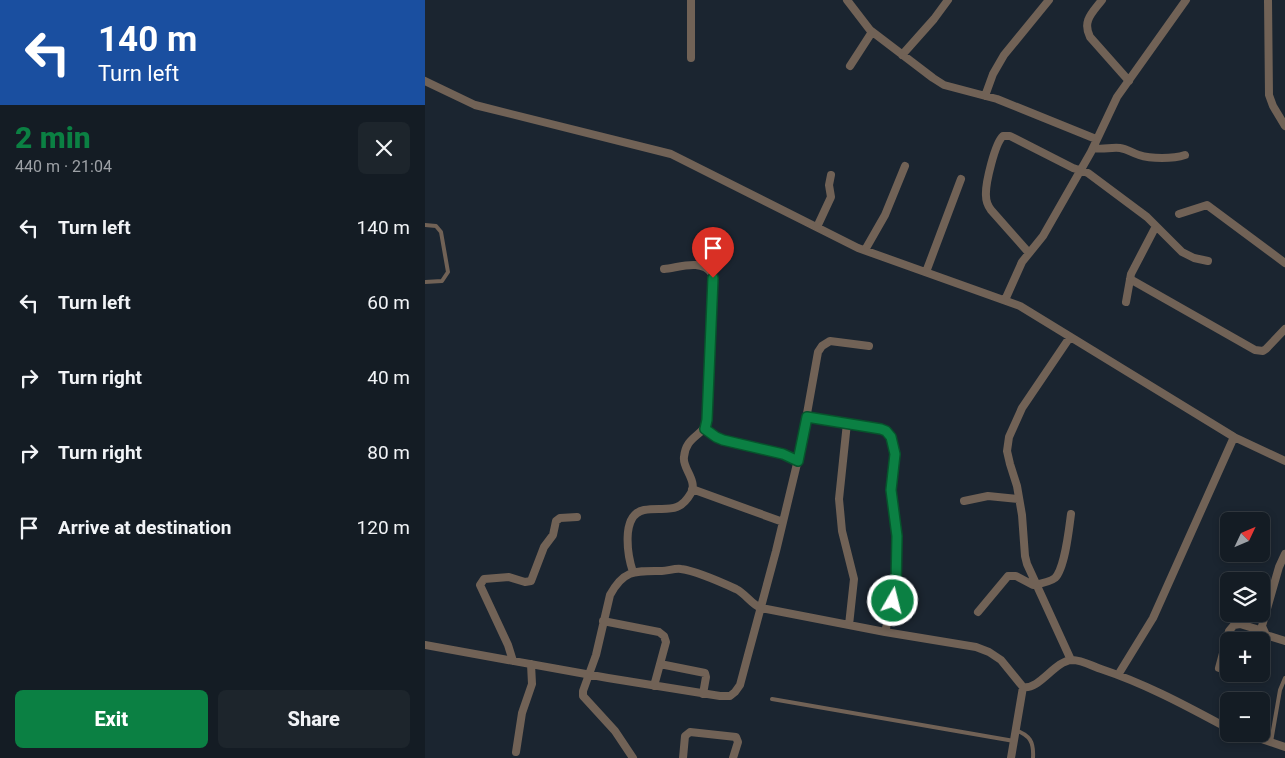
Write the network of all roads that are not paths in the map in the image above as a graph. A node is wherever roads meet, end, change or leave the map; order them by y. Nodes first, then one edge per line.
1 (691, 0) edge
2 (847, 0) edge
3 (948, 0) edge
4 (1049, 0) edge
5 (1102, 0) edge
6 (1185, 0) edge
7 (1268, 0) edge
8 (873, 32) junction
9 (902, 55) junction
10 (691, 58) dead end
11 (850, 66) dead end
12 (425, 81) edge
13 (1129, 81) junction
14 (985, 96) junction
15 (1285, 126) edge
16 (1096, 140) junction
17 (1093, 148) junction
18 (1185, 155) dead end
19 (905, 166) dead end
20 (1081, 170) junction
21 (831, 175) dead end
22 (961, 179) dead end
23 (1179, 214) dead end
24 (425, 225) edge
25 (1156, 226) junction
26 (817, 227) junction
27 (865, 250) junction
28 (1029, 253) junction
29 (1208, 261) dead end
30 (1285, 263) edge
31 (663, 270) dead end
32 (926, 272) junction
33 (1130, 279) junction
34 (425, 282) edge
35 (1005, 300) junction
36 (1126, 302) dead end
37 (1285, 329) edge
38 (1070, 337) junction
39 (869, 346) dead end
40 (807, 417) junction
41 (847, 423) junction
42 (705, 429) junction
43 (1234, 437) junction
44 (798, 461) junction
45 (1285, 461) edge
46 (692, 489) junction
47 (1019, 499) junction
48 (964, 501) dead end
49 (1071, 514) dead end
50 (577, 517) dead end
51 (783, 522) junction
52 (1285, 554) edge
53 (633, 572) junction
54 (1036, 585) junction
55 (761, 608) junction
56 (978, 612) dead end
57 (603, 621) junction
58 (849, 625) junction
59 (1263, 631) junction
60 (885, 632) junction
61 (1285, 641) edge
62 (425, 644) edge
63 (1071, 660) junction
64 (513, 661) junction
65 (531, 664) junction
66 (660, 664) junction
67 (1219, 668) dead end
68 (589, 675) junction
69 (1118, 675) junction
70 (1285, 678) edge
71 (654, 686) junction
72 (1023, 687) junction
73 (703, 694) junction
74 (772, 699) dead end
75 (1220, 722) edge
76 (1015, 730) junction
77 (1014, 741) junction
78 (1271, 742) joint
79 (1285, 747) edge
80 (515, 752) dead end
81 (633, 758) edge
82 (683, 758) edge
83 (733, 758) edge
84 (1011, 758) edge
85 (1033, 758) edge

1 - 10 street
2 - 8 street
3 - 9 street
4 - 14 street
5 - 13 street
6 - 13 street
7 - 15 street
8 - 9 street
8 - 11 street
9 - 14 street
12 - 26 street
13 - 16 street
14 - 16 street
16 - 17 street
17 - 18 street
17 - 20 street
19 - 27 street
20 - 25 street
20 - 28 street
20 - 28 street
21 - 26 street
22 - 32 street
23 - 30 street
24 - 34 lane
25 - 29 street
25 - 33 street
26 - 27 street
27 - 32 street
28 - 35 street
31 - 42 street
32 - 35 street
33 - 36 street
33 - 37 street
35 - 38 street
38 - 43 street
38 - 47 street
39 - 40 street
40 - 41 street
40 - 44 street
41 - 58 street
41 - 60 street
42 - 44 street
42 - 46 street
43 - 45 street
43 - 69 street
44 - 51 street
46 - 51 street
46 - 53 street
47 - 48 street
47 - 54 street
49 - 54 street
50 - 64 street
51 - 55 street
52 - 59 street
53 - 55 street
53 - 57 street
54 - 56 street
54 - 63 street
55 - 58 street
55 - 73 street
57 - 66 street
57 - 68 street
58 - 60 street
59 - 61 street
59 - 67 street
60 - 72 street
62 - 64 street
63 - 69 street
63 - 72 street
64 - 65 street
65 - 68 street
65 - 80 street
66 - 71 street
66 - 73 street
68 - 71 street
68 - 81 street
69 - 75 street
70 - 78 lane
71 - 73 street
72 - 76 street
74 - 77 lane
76 - 77 street
76 - 85 lane
77 - 84 street
78 - 79 street
82 - 83 street

